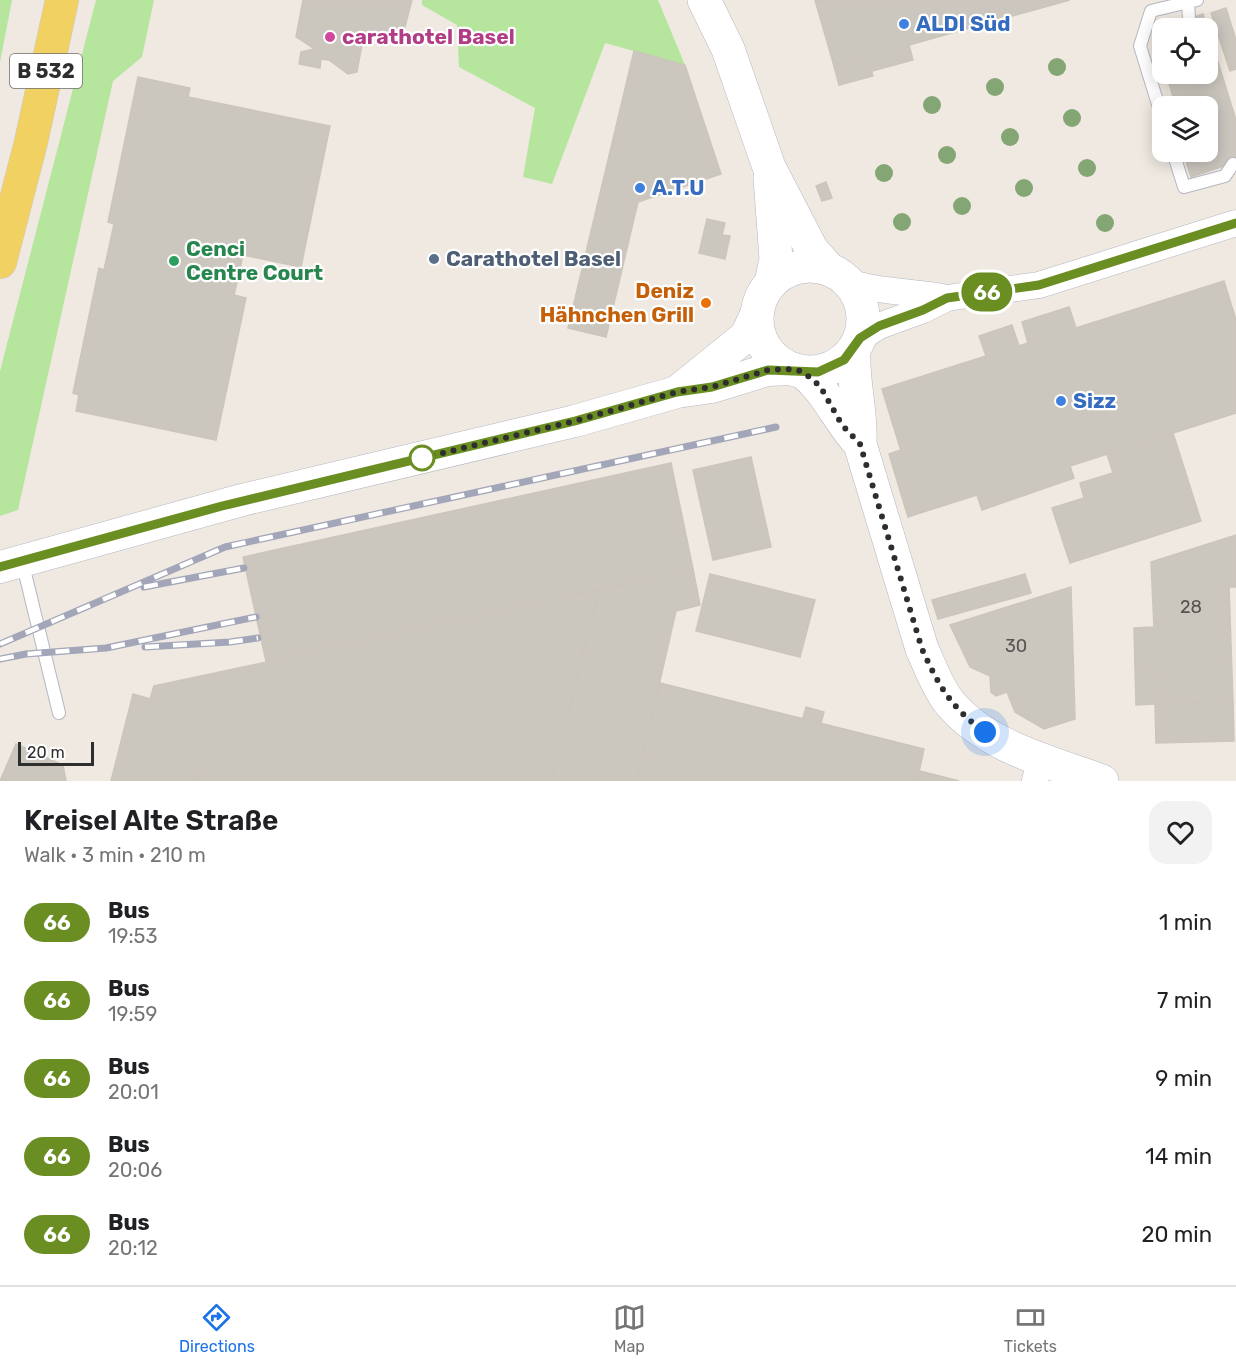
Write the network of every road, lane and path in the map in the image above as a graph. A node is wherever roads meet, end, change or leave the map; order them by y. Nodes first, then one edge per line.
1 (62, 0) edge
2 (704, 0) edge
3 (1192, 1) edge
4 (1189, 18) edge
5 (1155, 96) edge
6 (1176, 162) edge
7 (1233, 164) dead end
8 (769, 167) junction
9 (1236, 223) edge
10 (0, 262) edge
11 (839, 276) junction
12 (765, 296) junction
13 (947, 298) junction
14 (857, 343) junction
15 (798, 371) junction
16 (677, 392) junction
17 (860, 444) junction
18 (11, 563) edge
19 (59, 713) dead end
20 (1038, 770) edge
21 (1102, 781) edge

1 - 10 main road, B 532
2 - 8 main road
3 - 4 lane
3 - 5 lane
6 - 7 lane
8 - 11 main road
8 - 12 main road
9 - 13 street
11 - 12 main road
11 - 13 street
11 - 14 main road
12 - 15 main road
12 - 16 street
13 - 14 street
14 - 15 main road
14 - 17 main road
15 - 16 street
15 - 17 main road
16 - 18 street
17 - 20 main road
18 - 19 lane
20 - 21 main road

